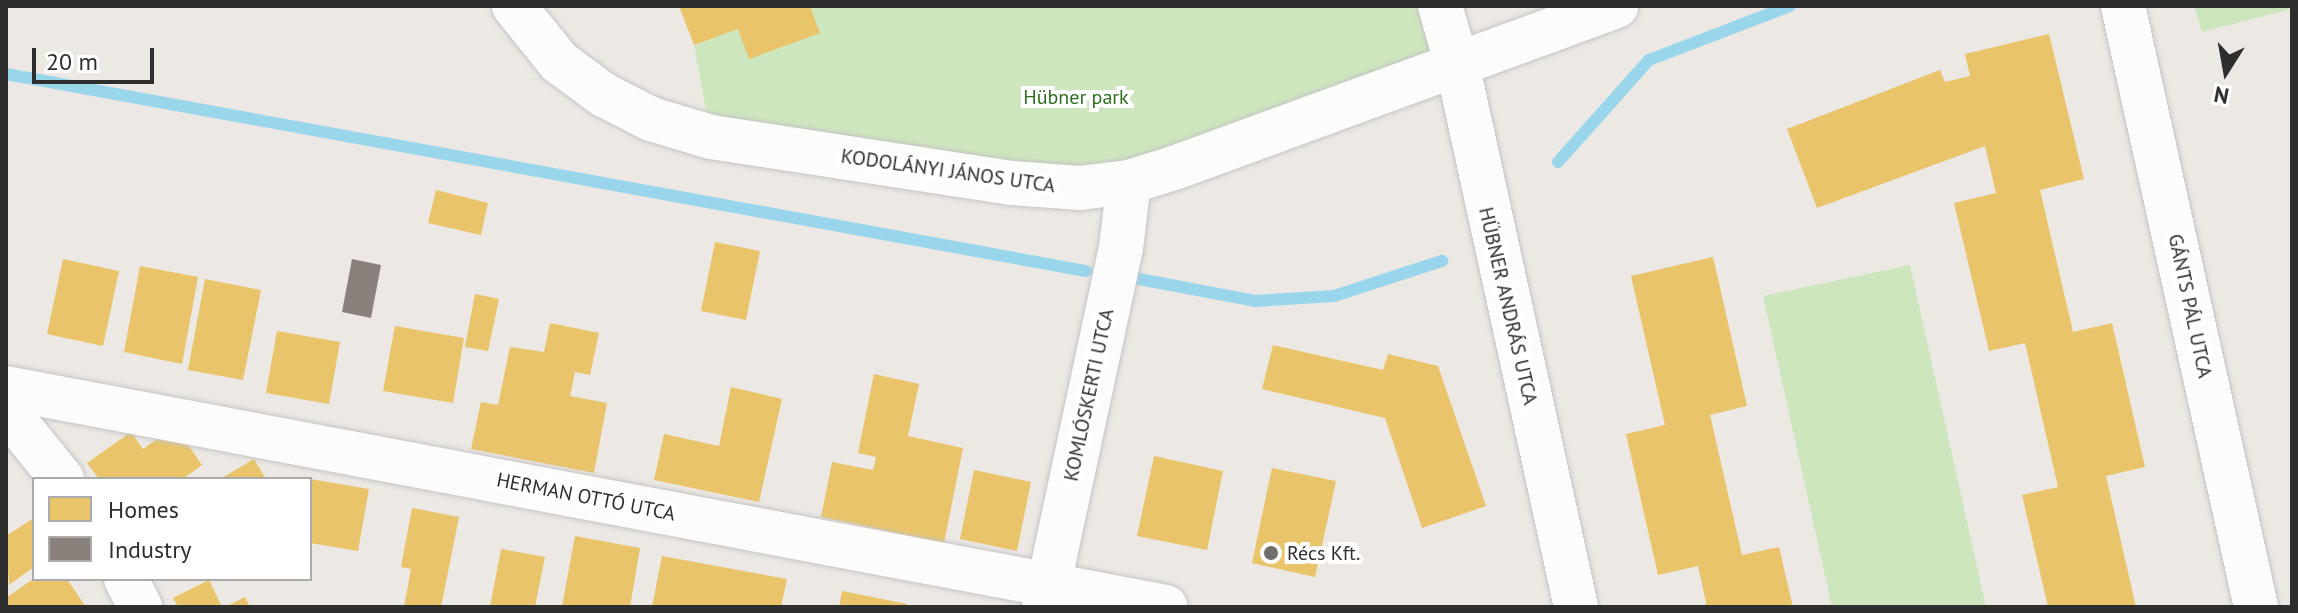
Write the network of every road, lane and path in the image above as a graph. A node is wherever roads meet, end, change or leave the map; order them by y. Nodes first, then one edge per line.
1 (514, 6) edge
2 (1440, 6) edge
3 (1616, 6) edge
4 (2123, 6) edge
5 (1458, 68) junction
6 (1129, 182) junction
7 (6, 388) edge
8 (6, 410) edge
9 (60, 477) edge
10 (127, 581) edge
11 (1046, 595) edge
12 (140, 607) edge
13 (1166, 607) edge
14 (1576, 607) edge
15 (2256, 607) edge

1 - 6 street, KODOLÁNYI JÁNOS UTCA
2 - 5 street, HÜBNER ANDRÁS UTCA
3 - 5 street
4 - 15 street, GÁNTS PÁL UTCA
5 - 6 street, KODOLÁNYI JÁNOS UTCA
5 - 14 street, HÜBNER ANDRÁS UTCA
6 - 11 street, KOMLÓSKERTI UTCA
7 - 11 street, HERMAN OTTÓ UTCA
8 - 9 street
10 - 12 street
11 - 13 street, HERMAN OTTÓ UTCA

